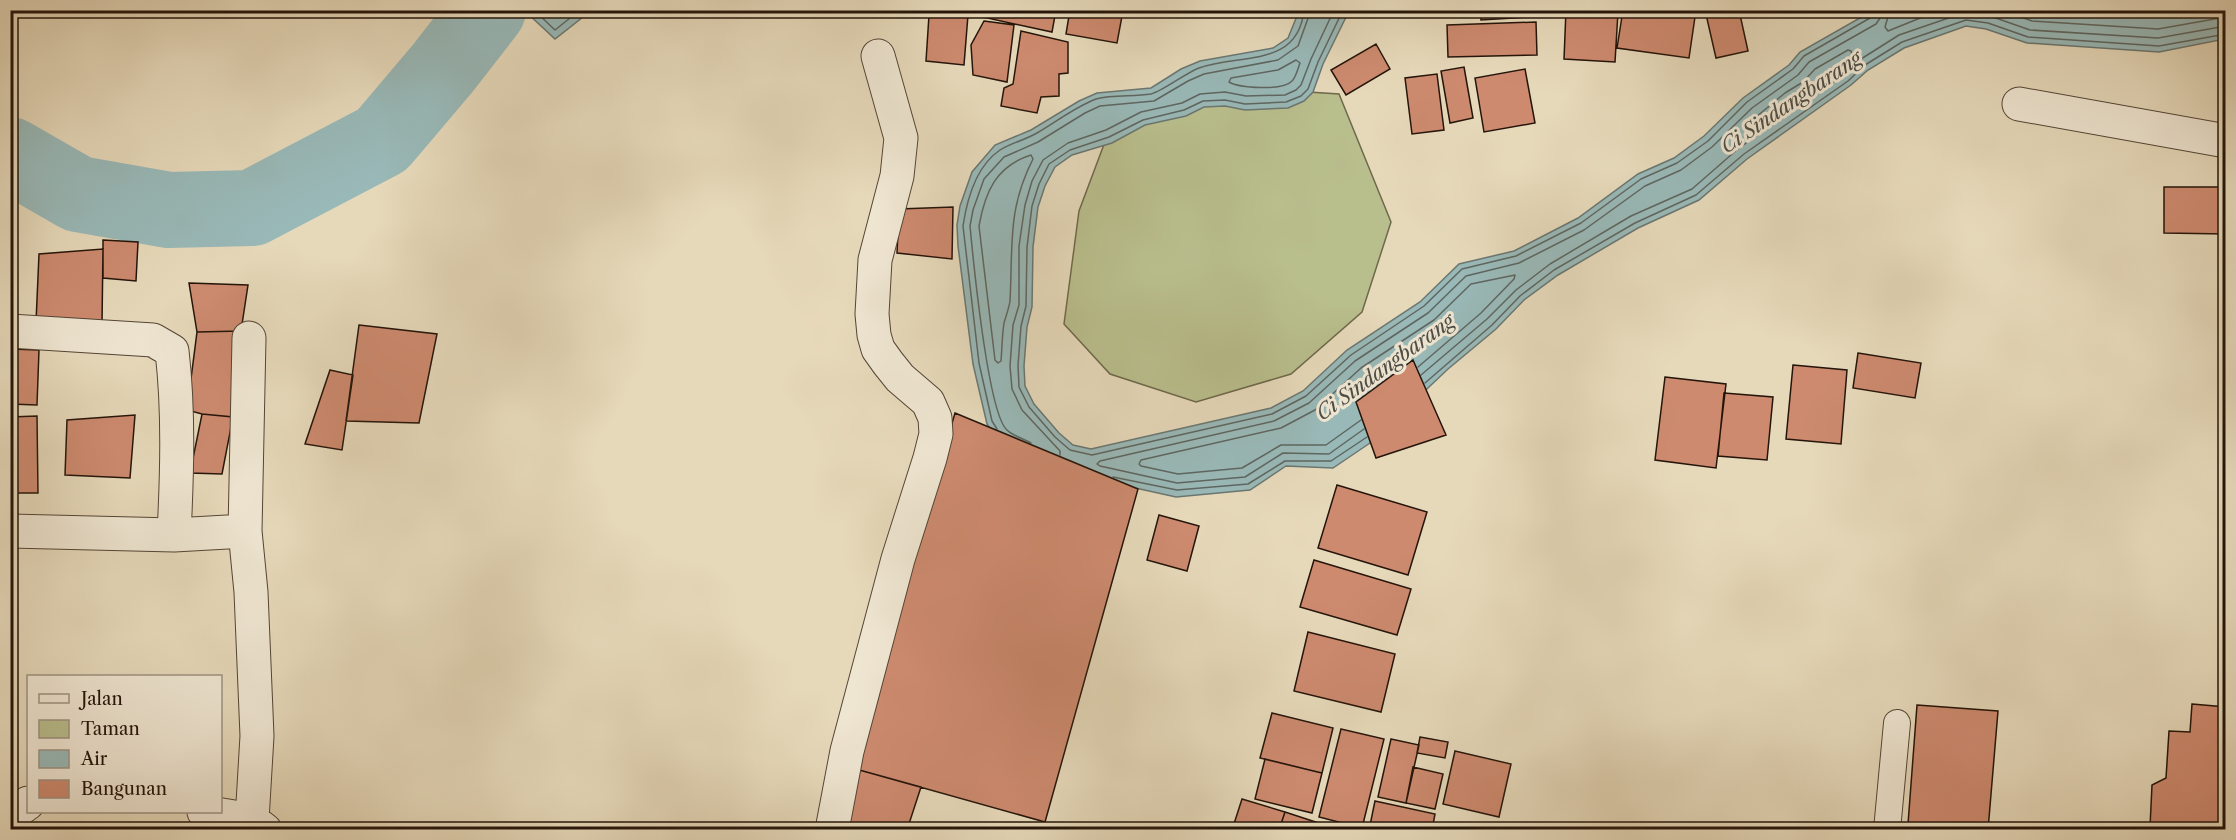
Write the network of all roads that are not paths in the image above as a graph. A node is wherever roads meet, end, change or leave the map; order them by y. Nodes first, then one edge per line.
1 (878, 56) dead end
2 (2019, 104) dead end
3 (2226, 141) edge
4 (10, 331) edge
5 (249, 338) dead end
6 (10, 531) edge
7 (245, 531) junction
8 (174, 536) junction
9 (1897, 723) dead end
10 (27, 804) edge
11 (208, 813) edge
12 (10, 816) edge
13 (259, 825) edge
14 (832, 830) edge
15 (1887, 830) edge

1 - 14 street
2 - 3 street
4 - 8 street
5 - 7 street
6 - 8 street
7 - 8 street
7 - 13 street
9 - 15 lane
10 - 12 street
11 - 13 street

